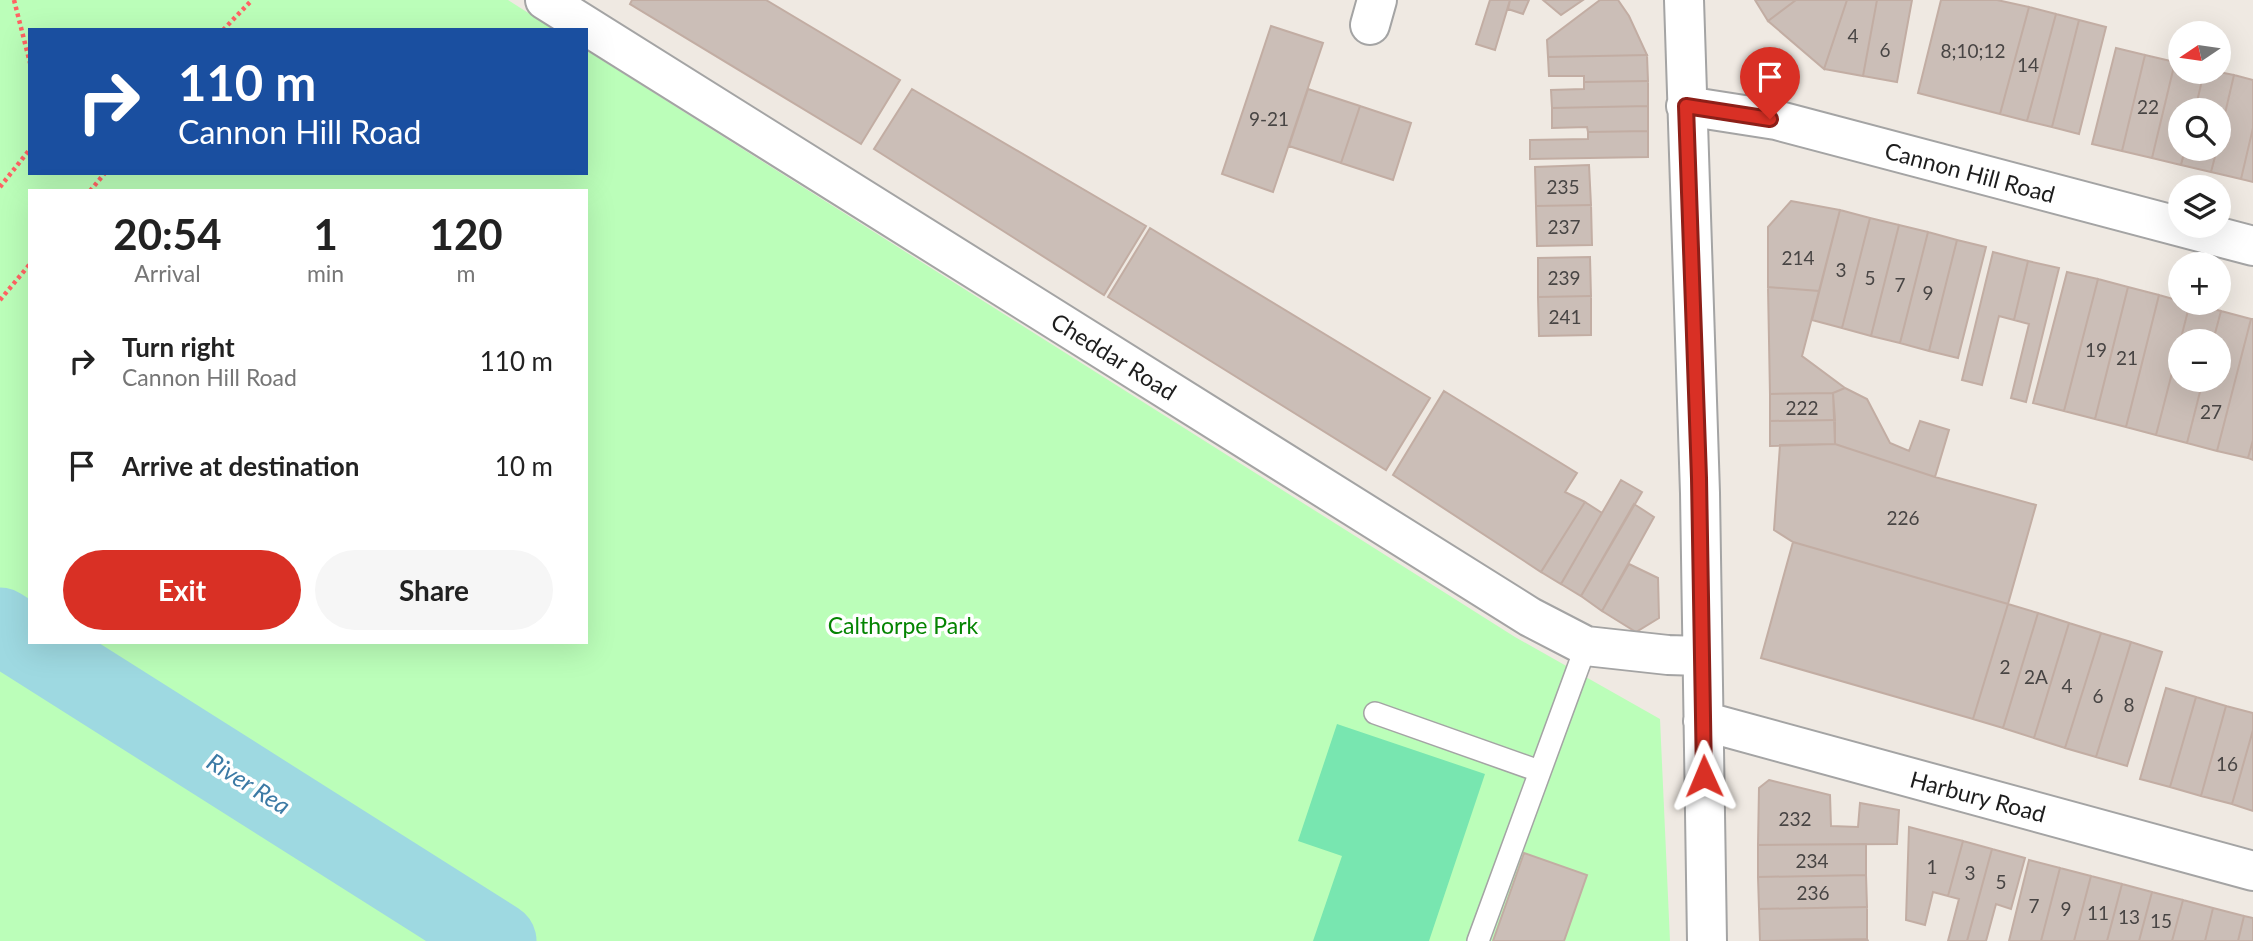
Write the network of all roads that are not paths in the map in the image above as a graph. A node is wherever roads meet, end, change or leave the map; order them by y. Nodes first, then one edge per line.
1 (545, 0) edge
2 (1684, 0) edge
3 (1686, 106) junction
4 (2253, 246) edge
5 (1586, 646) junction
6 (1701, 656) junction
7 (1375, 713) dead end
8 (1703, 721) junction
9 (1539, 771) junction
10 (2253, 871) edge
11 (1478, 941) edge
12 (1707, 941) edge

1 - 5 street, Cheddar Road
2 - 3 street
3 - 4 street, Cannon Hill Road
3 - 6 street
5 - 6 street, Cheddar Road
5 - 9 lane
6 - 8 street
7 - 9 lane
8 - 10 street, Harbury Road
8 - 12 street
9 - 11 lane

